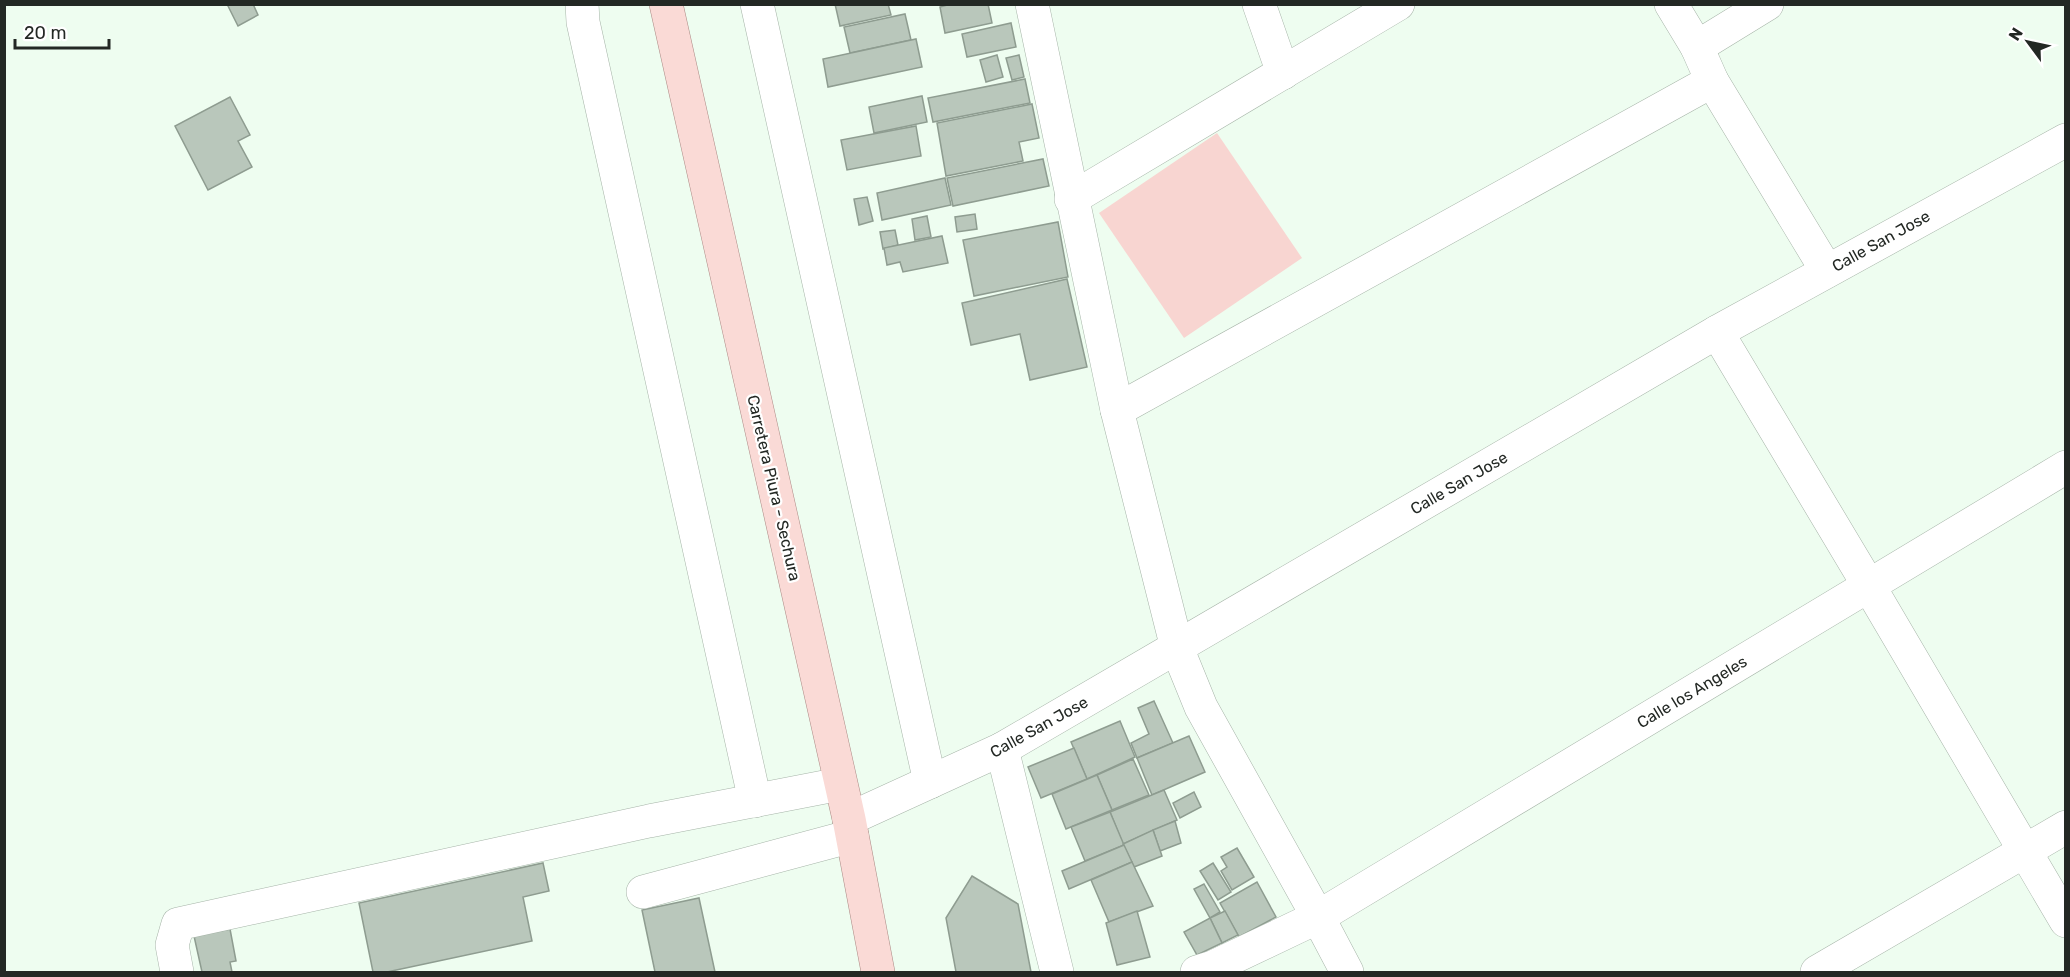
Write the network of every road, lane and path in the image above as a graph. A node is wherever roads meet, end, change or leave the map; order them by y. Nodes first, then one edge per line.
1 (582, 4) edge
2 (666, 4) edge
3 (757, 4) edge
4 (1032, 4) edge
5 (1259, 4) edge
6 (1398, 4) edge
7 (1671, 4) edge
8 (1767, 4) edge
9 (1697, 47) junction
10 (1284, 72) junction
11 (1712, 81) junction
12 (2066, 140) edge
13 (1071, 199) junction
14 (1827, 271) junction
15 (1717, 332) junction
16 (1117, 410) junction
17 (2066, 467) edge
18 (1869, 586) junction
19 (1177, 648) junction
20 (1002, 749) junction
21 (930, 782) junction
22 (840, 784) junction
23 (755, 801) junction
24 (2066, 827) edge
25 (851, 828) junction
26 (2026, 851) junction
27 (643, 892) dead end
28 (1318, 916) junction
29 (2066, 921) edge
30 (177, 972) edge
31 (878, 972) edge
32 (1057, 972) edge
33 (1197, 972) edge
34 (1347, 972) edge
35 (1817, 972) edge

1 - 23 street
2 - 22 main road, Carretera Piura - Sechura
3 - 21 street
4 - 13 street
5 - 10 street
6 - 10 street
7 - 9 street
8 - 9 street
9 - 11 street
10 - 13 street
11 - 14 street
11 - 16 street
12 - 14 street, Calle San Jose
13 - 16 street
14 - 15 street, Calle San Jose
15 - 18 street
15 - 19 street, Calle San Jose
16 - 19 street
17 - 18 street, Calle los Angeles
18 - 26 street
18 - 28 street, Calle los Angeles
19 - 20 street, Calle San Jose
19 - 28 street
20 - 21 street, Calle San Jose
20 - 32 street
21 - 25 street, Calle San Jose
22 - 23 street
22 - 25 main road, Carretera Piura - Sechura
23 - 30 street
24 - 26 street
25 - 27 street, Calle San Jose
25 - 31 main road, Carretera Piura - Sechura
26 - 29 street
26 - 35 street
28 - 33 street, Calle los Angeles
28 - 34 street

